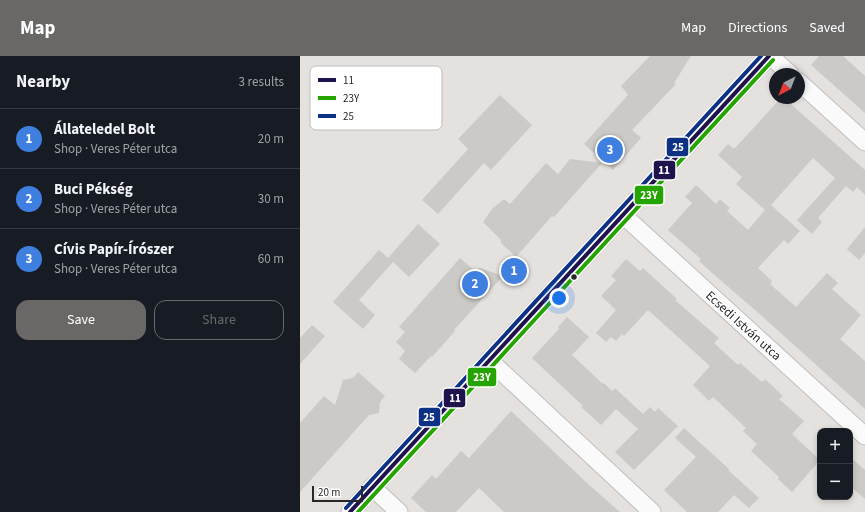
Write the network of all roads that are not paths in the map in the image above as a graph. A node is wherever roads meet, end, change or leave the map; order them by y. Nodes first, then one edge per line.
1 (770, 56) edge
2 (783, 68) edge
3 (805, 87) edge
4 (865, 142) edge
5 (623, 215) junction
6 (489, 360) junction
7 (865, 436) edge
8 (372, 487) junction
9 (350, 512) edge
10 (399, 512) edge
11 (652, 512) edge

1 - 2 street
1 - 5 street
3 - 4 street
5 - 6 street
5 - 7 street, Ecsedi István utca
6 - 8 street
6 - 11 street
8 - 9 street
8 - 10 street

